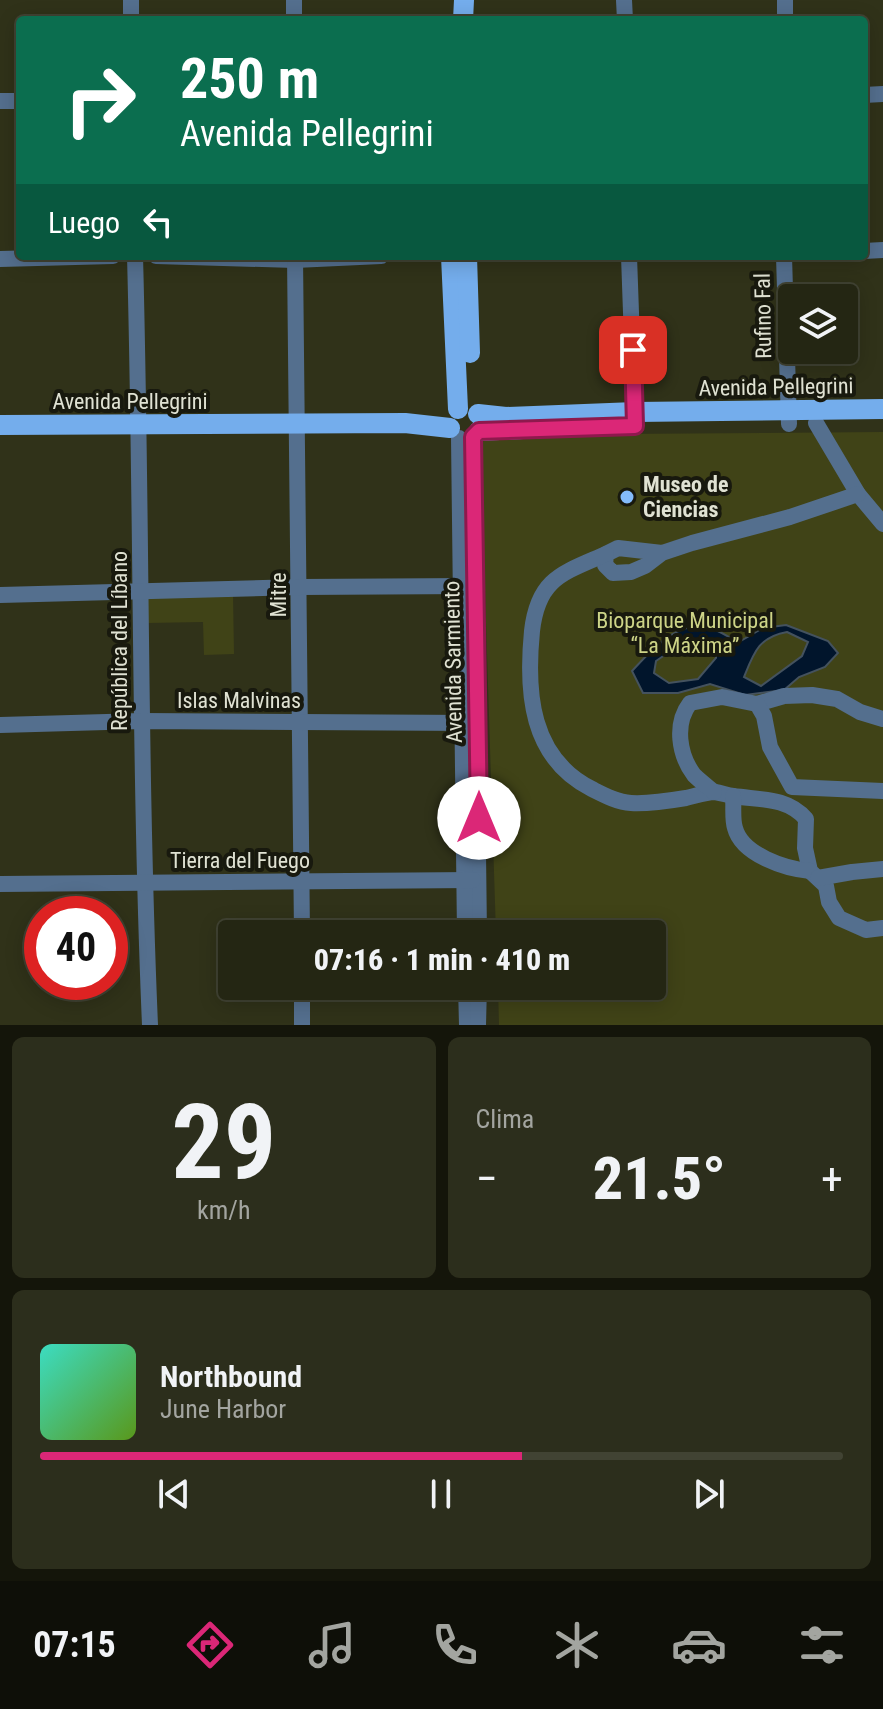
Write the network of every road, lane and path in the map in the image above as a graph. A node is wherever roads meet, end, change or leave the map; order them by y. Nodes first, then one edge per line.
1 (135, 260) edge
2 (295, 260) edge
3 (451, 260) edge
4 (467, 260) edge
5 (629, 260) edge
6 (784, 260) edge
7 (883, 409) edge
8 (788, 417) junction
9 (635, 419) junction
10 (465, 422) junction
11 (883, 422) edge
12 (816, 423) junction
13 (0, 425) edge
14 (297, 425) junction
15 (139, 426) junction
16 (858, 494) junction
17 (883, 524) edge
18 (662, 553) junction
19 (606, 554) junction
20 (470, 586) junction
21 (300, 587) junction
22 (141, 592) junction
23 (0, 595) edge
24 (757, 704) junction
25 (883, 719) edge
26 (142, 721) junction
27 (300, 722) junction
28 (471, 723) junction
29 (0, 725) edge
30 (883, 791) edge
31 (714, 792) junction
32 (733, 796) junction
33 (883, 869) edge
34 (814, 875) junction
35 (472, 880) junction
36 (144, 882) junction
37 (303, 882) junction
38 (0, 884) edge
39 (302, 920) edge
40 (467, 920) edge
41 (477, 920) edge
42 (880, 926) edge
43 (302, 1000) edge
44 (466, 1000) edge
45 (479, 1000) edge
46 (150, 1025) edge
47 (302, 1025) edge
48 (467, 1025) edge
49 (478, 1025) edge

1 - 15 street, República del Líbano
2 - 14 street, Mitre
3 - 10 main road, Avenida Sarmiento
4 - 10 main road, Avenida Sarmiento
5 - 9 street
6 - 8 street, Rufino Fal
7 - 8 main road, Avenida Pellegrini
8 - 9 main road, Avenida Pellegrini
8 - 12 main road, Avenida Pellegrini
9 - 10 main road, Avenida Pellegrini
10 - 14 main road, Avenida Pellegrini
10 - 20 street, Avenida Sarmiento
11 - 12 main road, Avenida Pellegrini
12 - 16 street
13 - 15 main road, Avenida Pellegrini
14 - 15 main road, Avenida Pellegrini
14 - 21 street, Mitre
15 - 22 street, República del Líbano
16 - 17 street
16 - 18 street
18 - 19 street
18 - 19 street
19 - 31 street
20 - 21 street
20 - 28 street, Avenida Sarmiento
21 - 22 street
21 - 27 street, Mitre
22 - 23 street
22 - 26 street, República del Líbano
24 - 25 street
24 - 30 street
24 - 31 street
26 - 27 street, Islas Malvinas
26 - 29 street, Islas Malvinas
26 - 36 street, República del Líbano
27 - 28 street, Islas Malvinas
27 - 37 street, Mitre
28 - 35 street, Avenida Sarmiento
31 - 32 street
32 - 34 street
32 - 34 street
33 - 34 street
34 - 42 street
35 - 37 street, Tierra del Fuego
35 - 40 street, Avenida Sarmiento
35 - 41 street, Avenida Sarmiento
36 - 37 street, Tierra del Fuego
36 - 38 street, Tierra del Fuego
36 - 46 street, República del Líbano
37 - 39 street, Mitre
43 - 47 street
44 - 48 street
45 - 49 street

